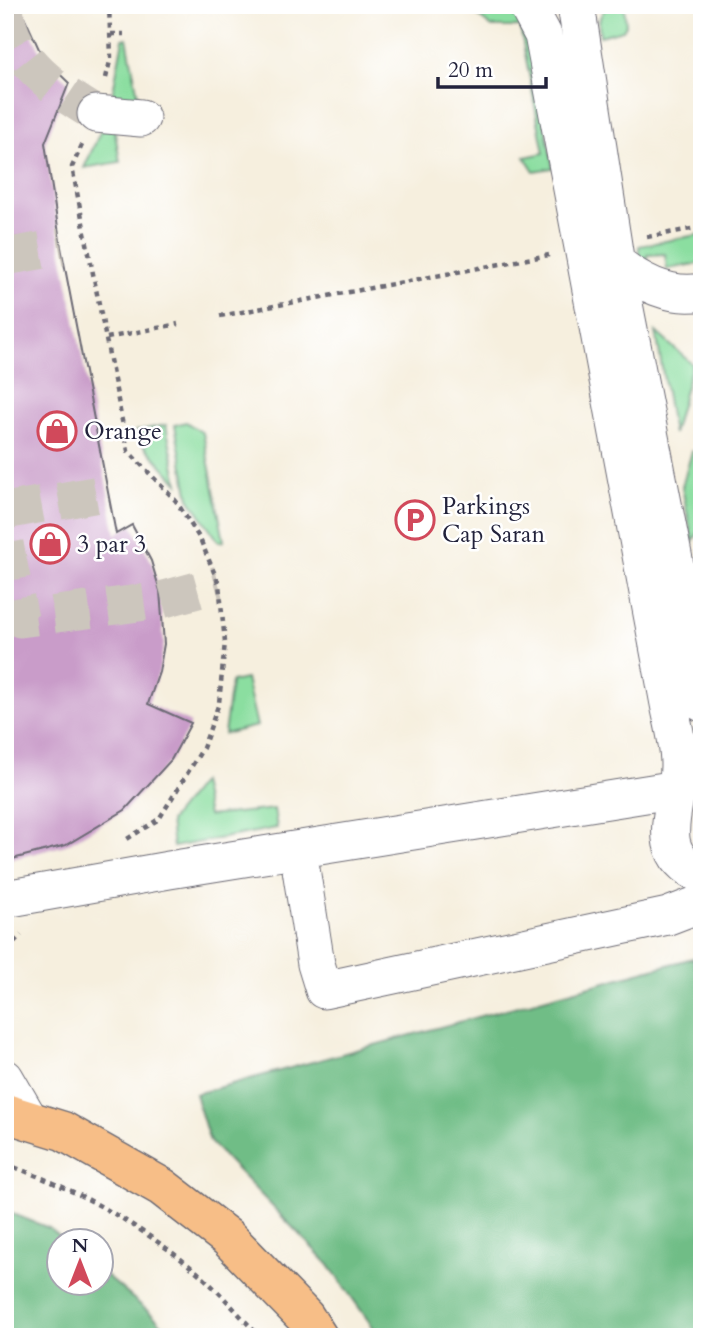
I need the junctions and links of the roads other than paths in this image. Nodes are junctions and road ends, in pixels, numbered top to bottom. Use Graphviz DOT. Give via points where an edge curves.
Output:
graph roads {
  1 [pos="527,5"];
  2 [pos="576,5"];
  3 [pos="96,114"];
  4 [pos="141,118"];
  5 [pos="605,252"];
  6 [pos="700,295"];
  7 [pos="690,579"];
  8 [pos="702,703"];
  9 [pos="677,789"];
  10 [pos="298,850"];
  11 [pos="702,875"];
  12 [pos="5,899"];
  13 [pos="702,903"];
  14 [pos="5,1078"];
  15 [pos="18,1117"];
  16 [pos="318,1337"];
  1 -- 5 [label="street" via="543,35"];
  2 -- 5 [label="street"];
  3 -- 4 [label="street"];
  5 -- 6 [label="street" via="636,279 657,288"];
  5 -- 7 [label="street"];
  5 -- 9 [label="street" via="679,763"];
  7 -- 8 [label="street"];
  9 -- 10 [label="street"];
  9 -- 11 [label="street" via="669,836 674,853"];
  10 -- 12 [label="street"];
  10 -- 13 [label="street" via="324,990 668,916"];
  14 -- 15 [label="street"];
  15 -- 16 [label="main road" via="63,1131 162,1188 228,1238 305,1317"];
}
